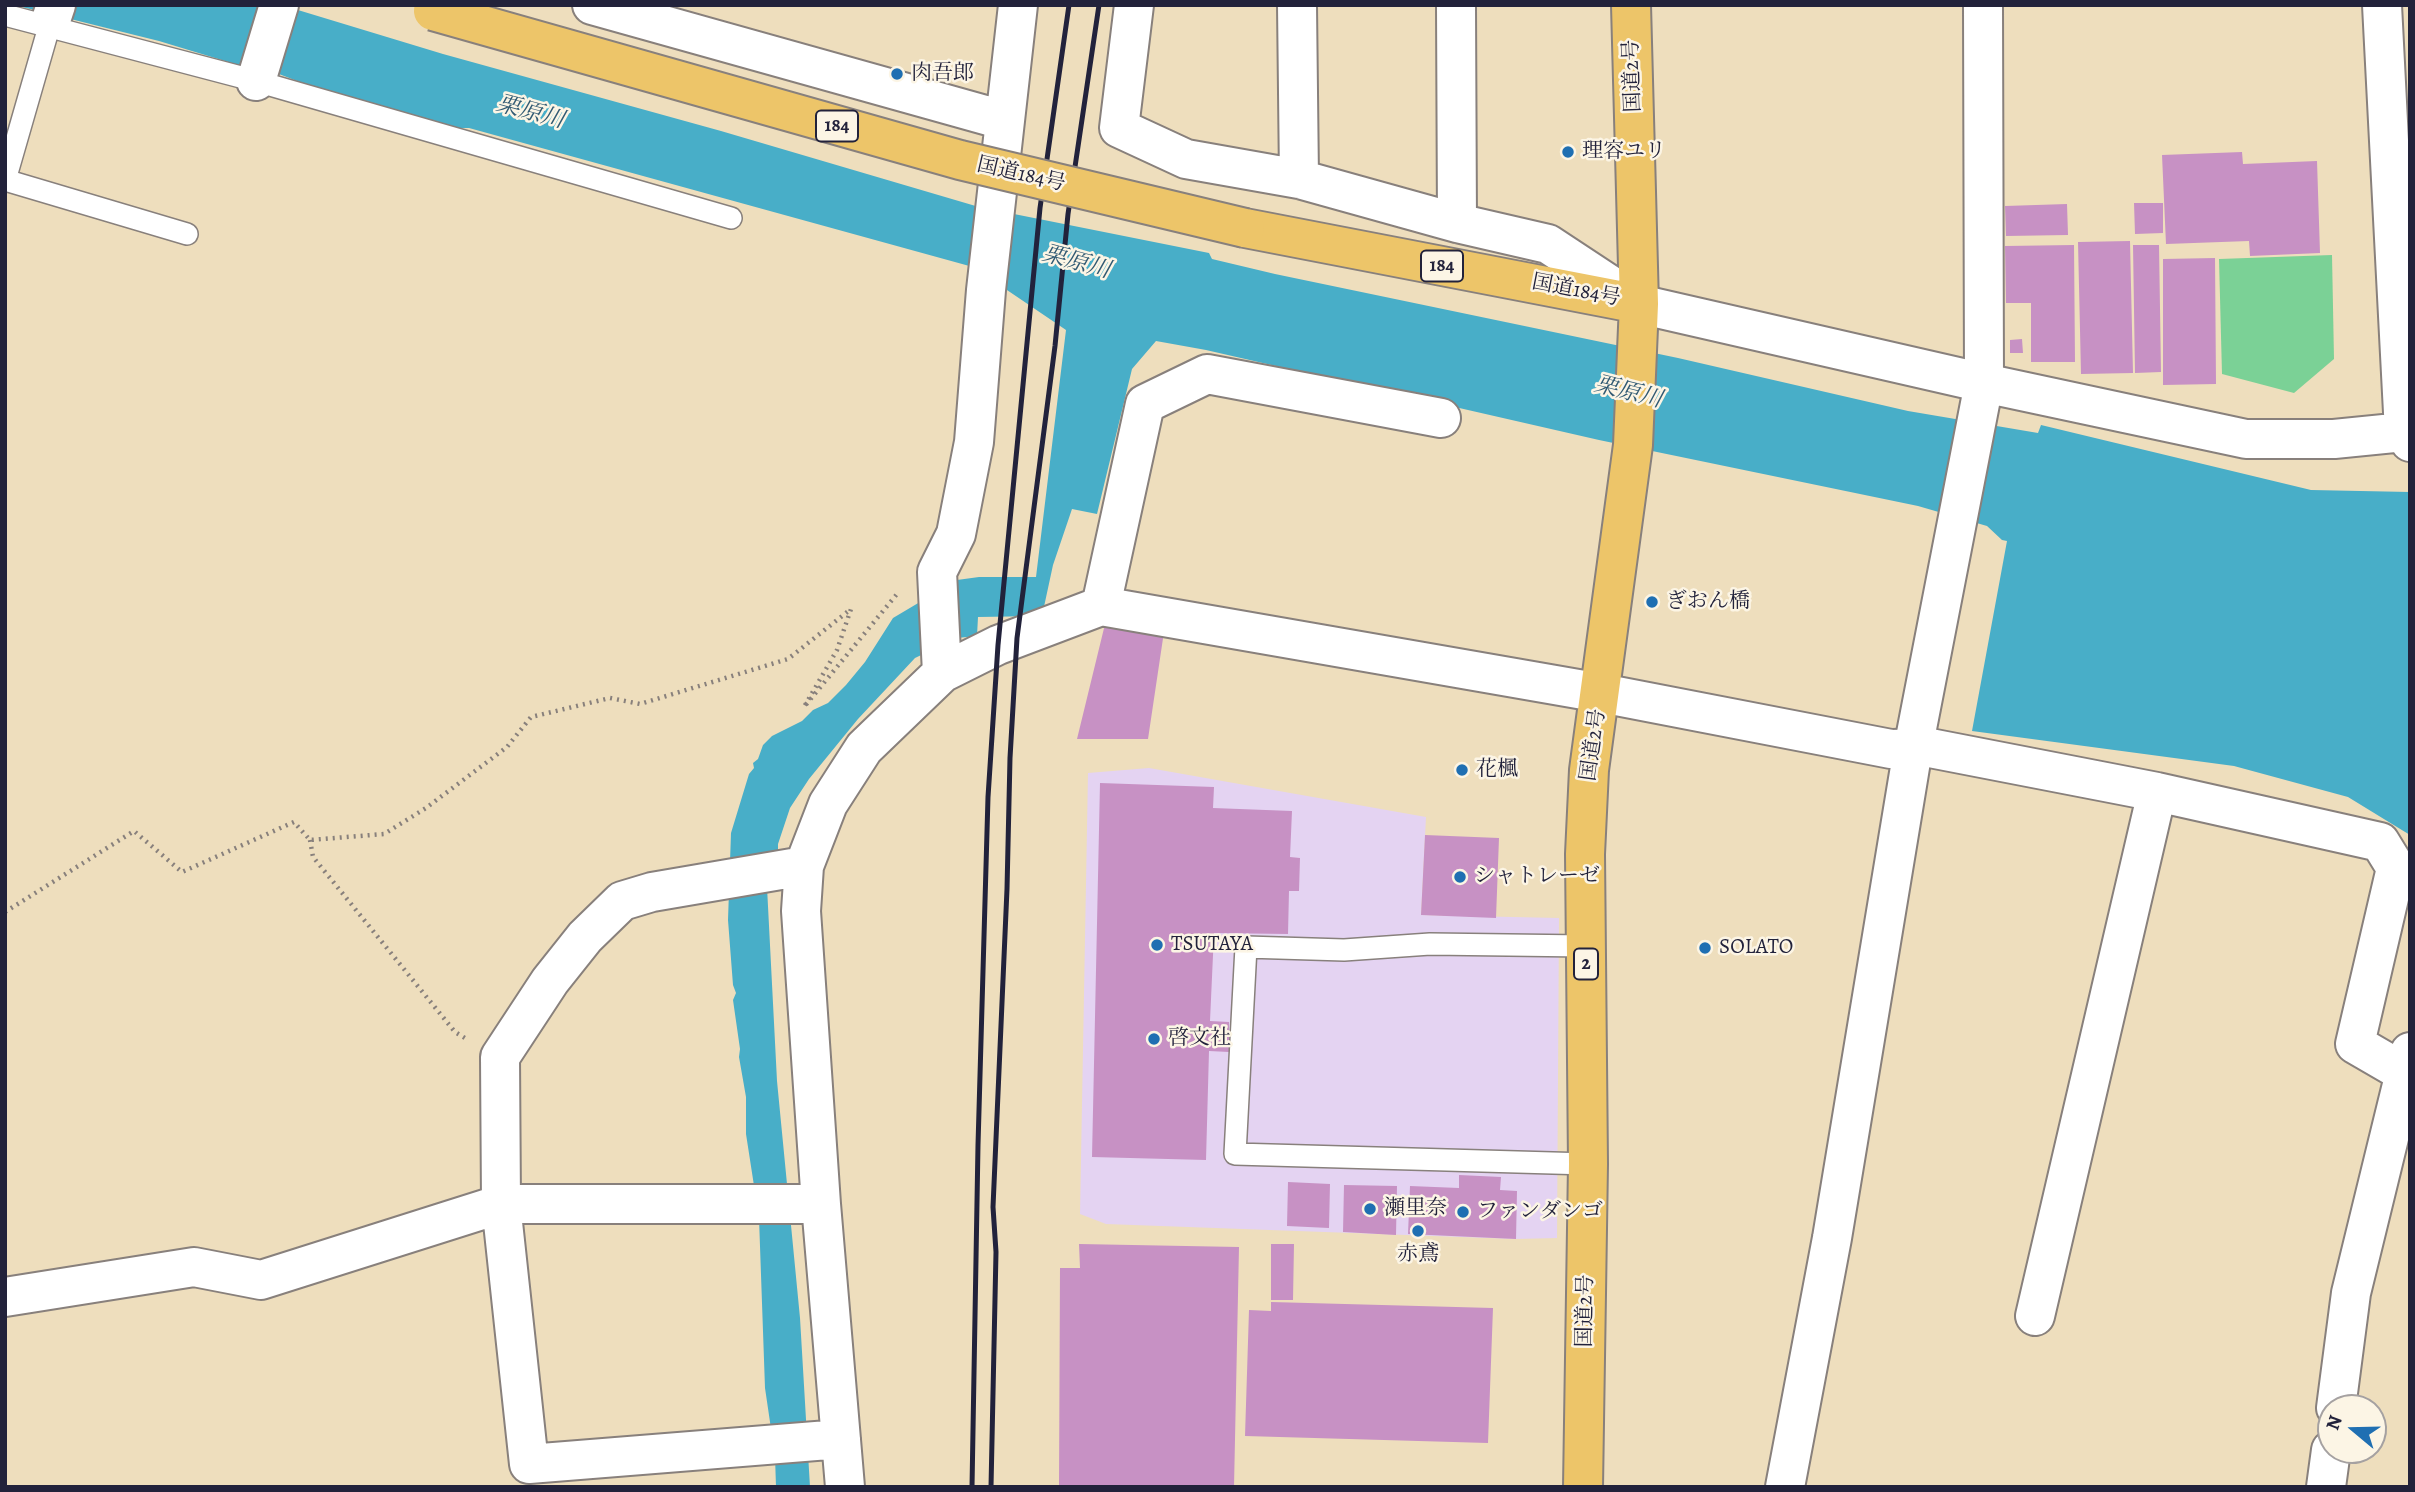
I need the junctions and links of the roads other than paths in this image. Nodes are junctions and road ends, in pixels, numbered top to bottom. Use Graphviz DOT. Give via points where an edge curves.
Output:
graph roads {
  1 [pos="279,5"];
  2 [pos="592,5"];
  3 [pos="1018,5"];
  4 [pos="1134,5"];
  5 [pos="1297,5"];
  6 [pos="1456,5"];
  7 [pos="1631,5"];
  8 [pos="1983,5"];
  9 [pos="2382,5"];
  10 [pos="423,8"];
  11 [pos="5,15"];
  12 [pos="52,18"];
  13 [pos="257,77"];
  14 [pos="1003,129"];
  15 [pos="1299,179"];
  16 [pos="5,180"];
  17 [pos="731,218"];
  18 [pos="1457,223"];
  19 [pos="187,234"];
  20 [pos="1639,304"];
  21 [pos="1981,402"];
  22 [pos="1441,418"];
  23 [pos="2407,437"];
  24 [pos="1101,606"];
  25 [pos="942,661"];
  26 [pos="1601,693"];
  27 [pos="1913,749"];
  28 [pos="2157,792"];
  29 [pos="792,868"];
  30 [pos="1586,946"];
  31 [pos="2407,1063"];
  32 [pos="1588,1164"];
  33 [pos="501,1204"];
  34 [pos="808,1204"];
  35 [pos="5,1297"];
  36 [pos="2035,1316"];
  37 [pos="2338,1394"];
  38 [pos="827,1441"];
  39 [pos="2329,1464"];
  40 [pos="845,1487"];
  41 [pos="1583,1487"];
  42 [pos="1785,1487"];
  43 [pos="2326,1487"];
  1 -- 13 [label="street"];
  2 -- 14 [label="street"];
  3 -- 14 [label="street"];
  4 -- 15 [label="street" via="1119,128 1186,159"];
  5 -- 15 [label="street"];
  6 -- 18 [label="street"];
  7 -- 20 [label="highway, 国道2号 / 2"];
  8 -- 21 [label="street"];
  9 -- 23 [label="street"];
  10 -- 20 [label="highway, 国道184号 / 184, bridge" via="960,160 1245,228"];
  11 -- 12 [label="lane"];
  12 -- 13 [label="lane"];
  12 -- 16 [label="lane"];
  13 -- 17 [label="lane"];
  14 -- 25 [label="street" via="974,442 956,534 938,577"];
  15 -- 18 [label="street"];
  16 -- 19 [label="lane"];
  18 -- 20 [label="street" via="1548,244"];
  20 -- 21 [label="street"];
  20 -- 26 [label="highway, 国道2号 / 2" via="1633,445"];
  21 -- 23 [label="street" via="2246,439"];
  21 -- 27 [label="street"];
  22 -- 24 [label="street" via="1208,374 1145,404"];
  24 -- 25 [label="street"];
  24 -- 26 [label="street"];
  25 -- 29 [label="street" via="864,748"];
  26 -- 27 [label="street" via="1891,749"];
  26 -- 30 [label="highway, 国道2号 / 2" via="1585,854"];
  27 -- 28 [label="street" via="1930,748"];
  27 -- 42 [label="street" via="1832,1238"];
  28 -- 31 [label="street" via="2380,842 2396,868 2355,1044"];
  28 -- 36 [label="street"];
  29 -- 33 [label="street" via="622,901 585,937 500,1057"];
  29 -- 34 [label="street" via="801,911"];
  30 -- 32 [label="highway, 国道2号 / 2"];
  30 -- 32 [label="lane" via="1246,947 1235,1154"];
  31 -- 37 [label="street" via="2351,1293"];
  32 -- 41 [label="highway, 国道2号 / 2"];
  33 -- 34 [label="street"];
  33 -- 35 [label="street" via="261,1280 194,1267"];
  33 -- 38 [label="street" via="529,1464"];
  34 -- 38 [label="street"];
  38 -- 40 [label="street"];
  39 -- 43 [label="street"];
}
